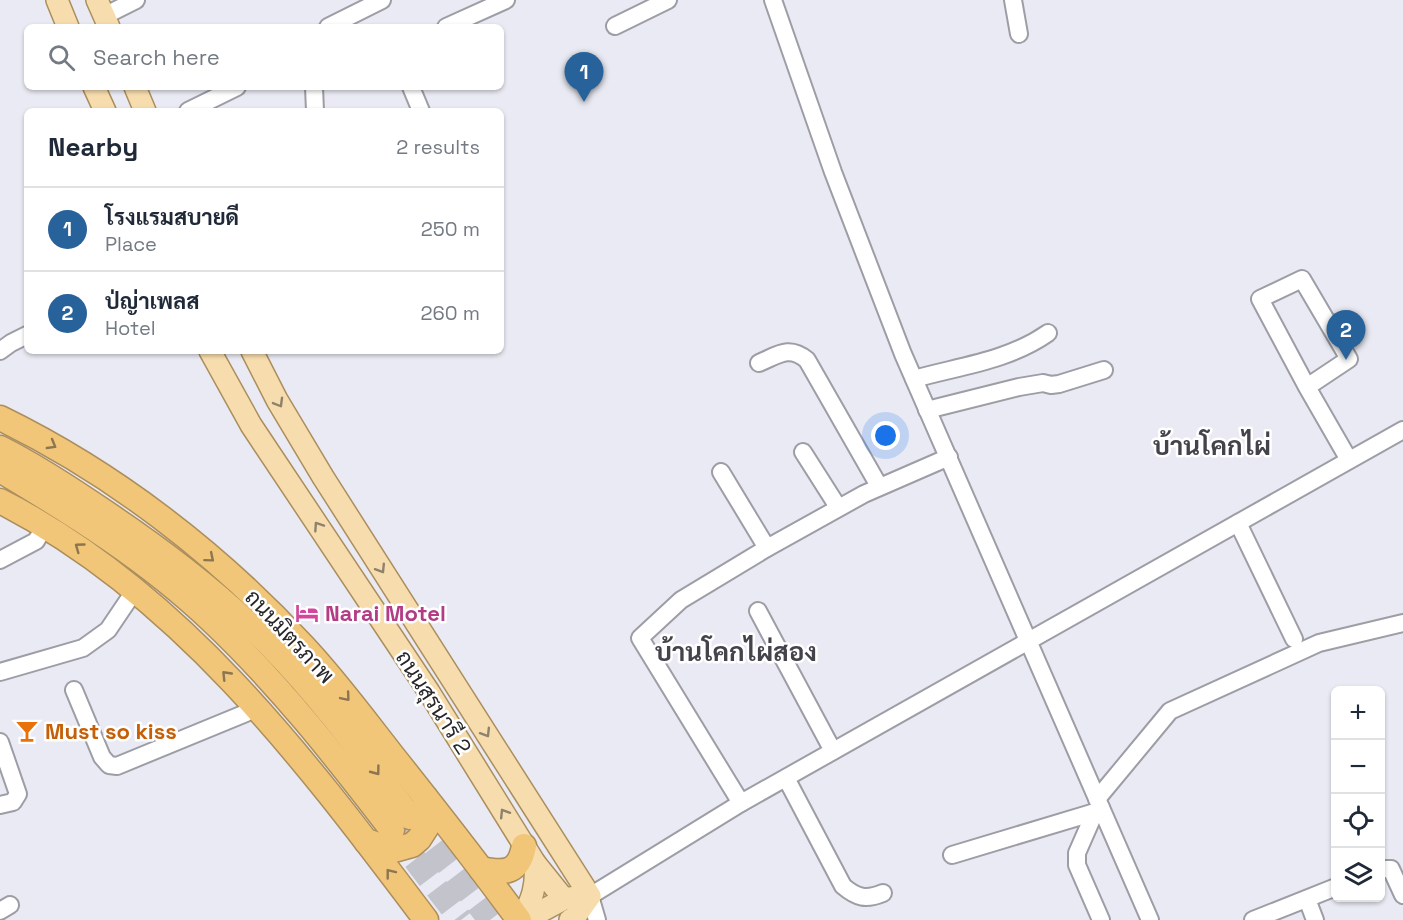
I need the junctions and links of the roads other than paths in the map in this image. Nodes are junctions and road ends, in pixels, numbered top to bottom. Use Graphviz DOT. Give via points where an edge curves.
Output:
graph roads {
  1 [pos="57,0"];
  2 [pos="136,0"];
  3 [pos="382,0"];
  4 [pos="506,0"];
  5 [pos="668,0"];
  6 [pos="773,0"];
  7 [pos="1013,0"];
  8 [pos="103,14"];
  9 [pos="68,24"];
  10 [pos="334,24"];
  11 [pos="459,24"];
  12 [pos="615,26"];
  13 [pos="1019,34"];
  14 [pos="95,90"];
  15 [pos="136,90"];
  16 [pos="231,90"];
  17 [pos="314,90"];
  18 [pos="412,90"];
  19 [pos="104,108"];
  20 [pos="144,108"];
  21 [pos="194,108"];
  22 [pos="314,108"];
  23 [pos="420,108"];
  24 [pos="1048,333"];
  25 [pos="24,336"];
  26 [pos="0,351"];
  27 [pos="212,354"];
  28 [pos="254,354"];
  29 [pos="759,363"];
  30 [pos="1104,370"];
  31 [pos="914,379"];
  32 [pos="1307,387"];
  33 [pos="927,410"];
  34 [pos="0,418"];
  35 [pos="1403,430"];
  36 [pos="0,448"];
  37 [pos="803,452"];
  38 [pos="949,457"];
  39 [pos="1349,460"];
  40 [pos="0,470"];
  41 [pos="721,472"];
  42 [pos="879,486"];
  43 [pos="0,501"];
  44 [pos="838,507"];
  45 [pos="1238,523"];
  46 [pos="45,526"];
  47 [pos="767,548"];
  48 [pos="0,560"];
  49 [pos="135,590"];
  50 [pos="758,610"];
  51 [pos="1401,629"];
  52 [pos="1294,639"];
  53 [pos="1028,641"];
  54 [pos="0,672"];
  55 [pos="74,690"];
  56 [pos="255,705"];
  57 [pos="0,742"];
  58 [pos="832,751"];
  59 [pos="786,777"];
  60 [pos="425,797"];
  61 [pos="741,802"];
  62 [pos="0,805"];
  63 [pos="1098,806"];
  64 [pos="366,841"];
  65 [pos="530,854"];
  66 [pos="952,855"];
  67 [pos="482,869"];
  68 [pos="1385,869"];
  69 [pos="1331,889"];
  70 [pos="883,892"];
  71 [pos="1403,895"];
  72 [pos="590,896"];
  73 [pos="564,899"];
  74 [pos="1307,899"];
  75 [pos="426,920"];
  76 [pos="522,920"];
  77 [pos="570,920"];
  78 [pos="597,920"];
  79 [pos="1101,920"];
  80 [pos="1150,920"];
  81 [pos="1253,920"];
  82 [pos="1315,920"];
  1 -- 9 [label="main road"];
  2 -- 8 [label="street"];
  3 -- 10 [label="street"];
  4 -- 11 [label="street"];
  5 -- 12 [label="street"];
  6 -- 31 [label="street" via="833,172"];
  7 -- 13 [label="street"];
  14 -- 19 [label="main road"];
  15 -- 20 [label="main road"];
  16 -- 21 [label="street"];
  17 -- 22 [label="street"];
  18 -- 23 [label="street"];
  24 -- 31 [label="street" via="1006,356"];
  25 -- 26 [label="street"];
  65 -- 27 [label="main road, ถนนสุรนารี 2, one-way" via="429,692 251,425"];
  28 -- 72 [label="main road, ถนนสุรนารี 2, one-way" via="323,477"];
  29 -- 42 [label="street" via="791,351 807,360"];
  30 -- 33 [label="street" via="1051,386 1043,383 1018,387"];
  31 -- 33 [label="street"];
  32 -- 32 [label="street" via="1260,299 1302,279 1349,359"];
  32 -- 39 [label="street"];
  33 -- 38 [label="street"];
  34 -- 60 [label="highway, ถนนมิตรภาพ, one-way" via="100,473 240,583 303,646"];
  35 -- 39 [label="street"];
  36 -- 40 [label="highway, ถนนมิตรภาพ, one-way" via="158,548 225,602 314,693 401,823 211,619 145,564"];
  37 -- 44 [label="street"];
  38 -- 42 [label="street"];
  38 -- 53 [label="street"];
  39 -- 45 [label="street"];
  41 -- 47 [label="street"];
  42 -- 44 [label="street"];
  43 -- 46 [label="highway"];
  44 -- 47 [label="street"];
  45 -- 52 [label="street"];
  45 -- 53 [label="street"];
  46 -- 48 [label="street" via="36,541"];
  49 -- 46 [label="highway, one-way"];
  47 -- 61 [label="street" via="681,600 640,638"];
  49 -- 54 [label="street" via="108,630 83,648"];
  56 -- 49 [label="highway, one-way"];
  50 -- 58 [label="street"];
  51 -- 63 [label="street" via="1319,643 1170,711"];
  53 -- 58 [label="street"];
  53 -- 63 [label="street"];
  55 -- 56 [label="street" via="102,757 109,765 117,766 246,713"];
  56 -- 64 [label="highway"];
  57 -- 62 [label="street" via="18,794 13,802"];
  58 -- 59 [label="street"];
  59 -- 61 [label="street"];
  59 -- 70 [label="street" via="843,886 863,898"];
  60 -- 64 [label="highway" via="428,825 412,845 394,850"];
  60 -- 67 [label="highway, ถนนมิตรภาพ"];
  61 -- 72 [label="street"];
  63 -- 66 [label="street"];
  63 -- 79 [label="street" via="1076,859"];
  63 -- 80 [label="street"];
  75 -- 64 [label="highway, one-way"];
  65 -- 67 [label="highway" via="513,868 498,873"];
  65 -- 73 [label="main road, ถนนสุรนารี 2"];
  65 -- 76 [label="main road" via="536,878 534,894"];
  67 -- 76 [label="highway, ถนนมิตรภาพ"];
  68 -- 71 [label="street" via="1391,869"];
  69 -- 74 [label="street"];
  72 -- 73 [label="main road"];
  72 -- 77 [label="main road"];
  72 -- 78 [label="street"];
  73 -- 76 [label="main road"];
  74 -- 81 [label="street"];
  74 -- 82 [label="street"];
}
